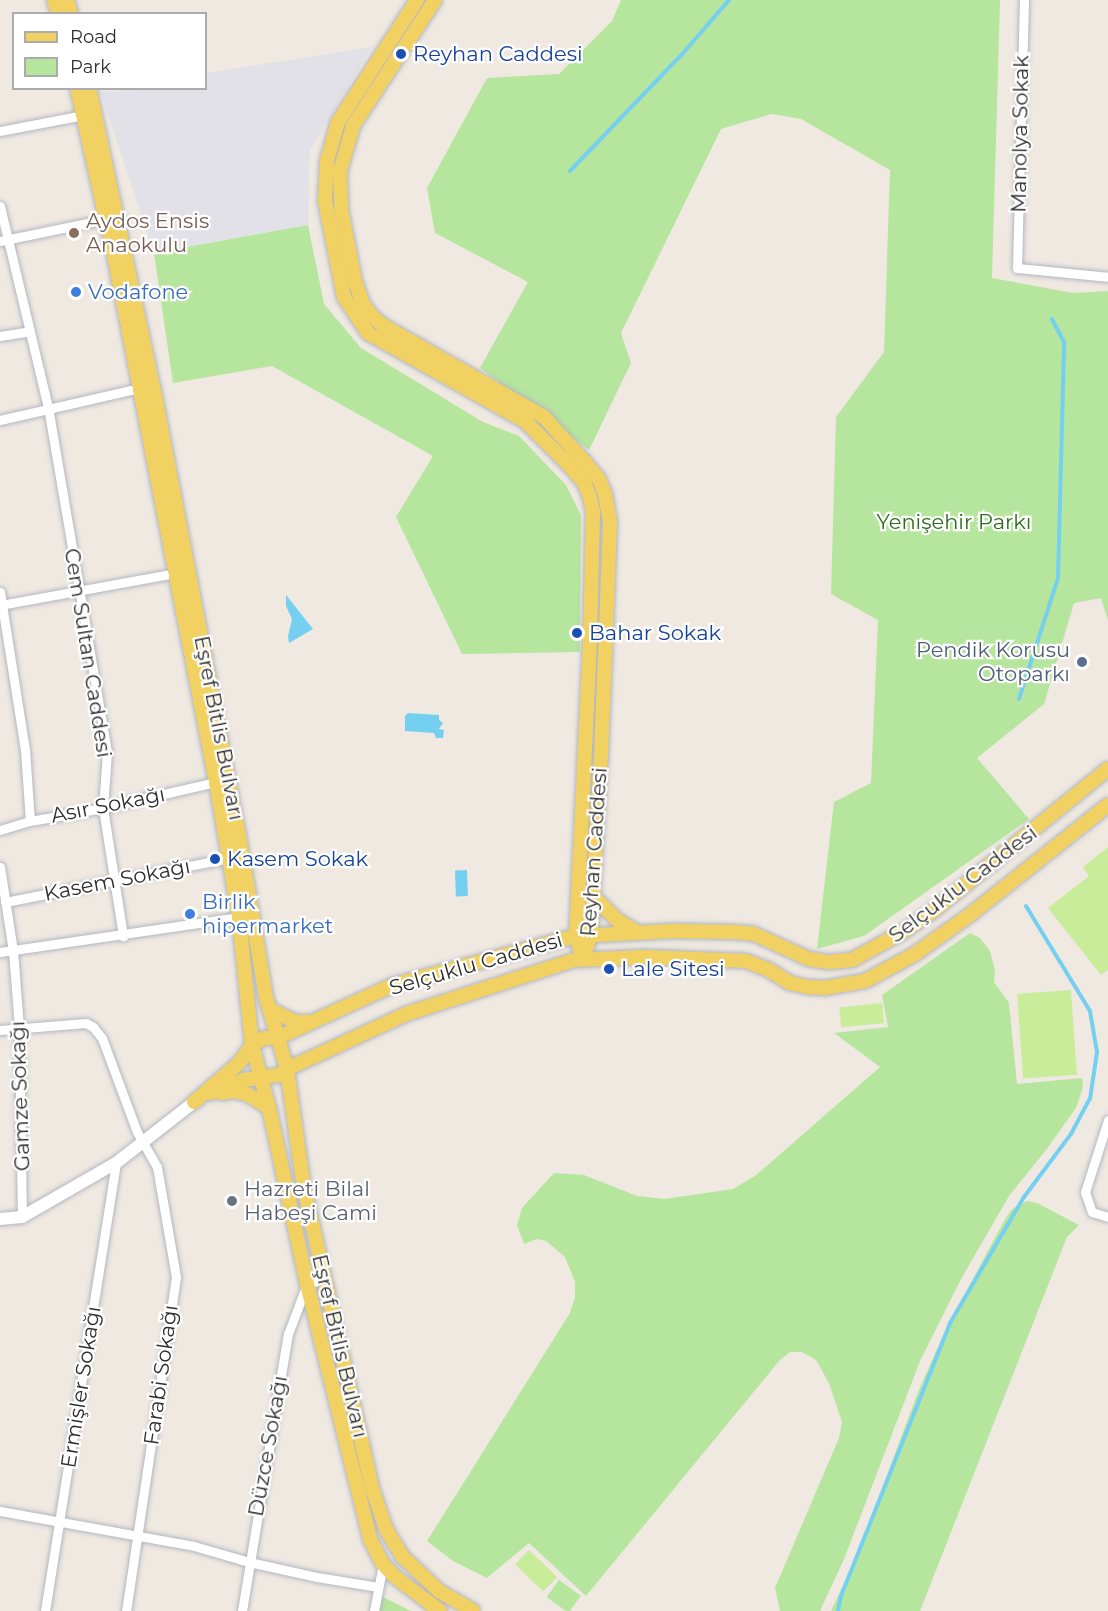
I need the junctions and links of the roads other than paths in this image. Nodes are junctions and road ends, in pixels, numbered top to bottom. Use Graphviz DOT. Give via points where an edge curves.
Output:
graph roads {
  1 [pos="417,0"];
  2 [pos="435,0"];
  3 [pos="1024,0"];
  4 [pos="78,90"];
  5 [pos="89,90"];
  6 [pos="84,115"];
  7 [pos="0,131"];
  8 [pos="0,206"];
  9 [pos="106,219"];
  10 [pos="4,240"];
  11 [pos="1108,277"];
  12 [pos="30,331"];
  13 [pos="0,336"];
  14 [pos="146,386"];
  15 [pos="48,406"];
  16 [pos="0,420"];
  17 [pos="176,573"];
  18 [pos="79,591"];
  19 [pos="0,592"];
  20 [pos="1,605"];
  21 [pos="1108,768"];
  22 [pos="216,782"];
  23 [pos="1108,805"];
  24 [pos="103,808"];
  25 [pos="30,820"];
  26 [pos="0,830"];
  27 [pos="229,858"];
  28 [pos="0,867"];
  29 [pos="115,882"];
  30 [pos="593,896"];
  31 [pos="5,902"];
  32 [pos="239,917"];
  33 [pos="637,932"];
  34 [pos="591,934"];
  35 [pos="123,936"];
  36 [pos="576,936"];
  37 [pos="14,951"];
  38 [pos="0,952"];
  39 [pos="583,959"];
  40 [pos="269,1009"];
  41 [pos="312,1022"];
  42 [pos="19,1028"];
  43 [pos="0,1030"];
  44 [pos="278,1038"];
  45 [pos="252,1045"];
  46 [pos="287,1069"];
  47 [pos="259,1077"];
  48 [pos="194,1102"];
  49 [pos="269,1108"];
  50 [pos="1108,1120"];
  51 [pos="143,1143"];
  52 [pos="116,1163"];
  53 [pos="22,1217"];
  54 [pos="1108,1217"];
  55 [pos="0,1219"];
  56 [pos="325,1279"];
  57 [pos="308,1284"];
  58 [pos="0,1511"];
  59 [pos="60,1521"];
  60 [pos="137,1535"];
  61 [pos="249,1562"];
  62 [pos="383,1564"];
  63 [pos="378,1587"];
  64 [pos="45,1611"];
  65 [pos="126,1611"];
  66 [pos="242,1611"];
  67 [pos="374,1611"];
  68 [pos="440,1611"];
  69 [pos="473,1611"];
  1 -- 36 [label="main road, Reyhan Caddesi" via="338,122 327,161 325,201 344,297 368,333 525,421 571,467 585,484 590,498 590,642"];
  2 -- 30 [label="main road, Reyhan Caddesi" via="353,126 340,171 341,209 355,280 363,304 372,316 544,417 592,470 605,494 610,523"];
  3 -- 11 [label="street, Manolya Sokak" via="1017,268"];
  4 -- 6 [label="main road, Eşref Bitlis Bulvarı"];
  5 -- 14 [label="main road, Eşref Bitlis Bulvarı"];
  6 -- 7 [label="street"];
  6 -- 9 [label="main road, Eşref Bitlis Bulvarı"];
  8 -- 10 [label="street, Cem Sultan Caddesi"];
  9 -- 10 [label="street"];
  9 -- 14 [label="main road, Eşref Bitlis Bulvarı"];
  10 -- 12 [label="street, Cem Sultan Caddesi"];
  12 -- 13 [label="street"];
  12 -- 15 [label="street, Cem Sultan Caddesi"];
  14 -- 15 [label="street"];
  14 -- 17 [label="main road, Eşref Bitlis Bulvarı"];
  14 -- 40 [label="main road, Eşref Bitlis Bulvarı" via="238,830"];
  15 -- 16 [label="street"];
  15 -- 18 [label="street, Cem Sultan Caddesi"];
  17 -- 18 [label="street"];
  17 -- 22 [label="main road, Eşref Bitlis Bulvarı"];
  18 -- 20 [label="street"];
  18 -- 24 [label="street, Cem Sultan Caddesi" via="107,752"];
  19 -- 20 [label="street"];
  20 -- 25 [label="street" via="25,750"];
  21 -- 33 [label="main road, Selçuklu Caddesi" via="933,911 852,960 808,959 754,934"];
  22 -- 24 [label="street, Asır Sokağı"];
  22 -- 27 [label="main road, Eşref Bitlis Bulvarı"];
  23 -- 39 [label="main road, Selçuklu Caddesi" via="915,954 865,981 807,987 746,961"];
  24 -- 25 [label="street, Asır Sokağı"];
  24 -- 29 [label="street, Cem Sultan Caddesi"];
  25 -- 26 [label="street, Asır Sokağı"];
  27 -- 29 [label="street, Kasem Sokağı"];
  27 -- 32 [label="main road, Eşref Bitlis Bulvarı"];
  28 -- 31 [label="street, Gamze Sokağı"];
  29 -- 31 [label="street, Kasem Sokağı"];
  29 -- 35 [label="street, Cem Sultan Caddesi"];
  30 -- 33 [label="main road" via="617,920"];
  30 -- 34 [label="main road, Reyhan Caddesi"];
  31 -- 37 [label="street, Gamze Sokağı"];
  32 -- 35 [label="street"];
  32 -- 45 [label="main road, Eşref Bitlis Bulvarı"];
  33 -- 34 [label="main road, Selçuklu Caddesi"];
  34 -- 36 [label="main road, Selçuklu Caddesi"];
  34 -- 39 [label="main road, Reyhan Caddesi"];
  35 -- 37 [label="street"];
  36 -- 39 [label="main road, Reyhan Caddesi"];
  36 -- 41 [label="main road, Selçuklu Caddesi" via="393,985"];
  37 -- 38 [label="street"];
  37 -- 42 [label="street, Gamze Sokağı"];
  39 -- 46 [label="main road, Selçuklu Caddesi" via="406,1014"];
  40 -- 41 [label="main road" via="296,1022"];
  40 -- 44 [label="main road, Eşref Bitlis Bulvarı"];
  41 -- 44 [label="main road, Selçuklu Caddesi"];
  42 -- 43 [label="street"];
  42 -- 51 [label="street, Farabi Sokağı" via="86,1023 93,1027 102,1038"];
  42 -- 53 [label="street, Gamze Sokağı"];
  44 -- 45 [label="main road, Selçuklu Caddesi" via="264,1038"];
  44 -- 46 [label="main road, Eşref Bitlis Bulvarı"];
  45 -- 47 [label="main road, Eşref Bitlis Bulvarı"];
  45 -- 48 [label="main road" via="239,1063"];
  46 -- 47 [label="main road, Selçuklu Caddesi" via="271,1078"];
  46 -- 56 [label="main road, Eşref Bitlis Bulvarı" via="304,1188"];
  47 -- 48 [label="main road, Selçuklu Caddesi" via="219,1089"];
  47 -- 49 [label="main road, Eşref Bitlis Bulvarı"];
  48 -- 49 [label="main road" via="233,1091 247,1094"];
  48 -- 51 [label="main road"];
  49 -- 57 [label="main road, Eşref Bitlis Bulvarı"];
  50 -- 54 [label="street" via="1085,1192 1092,1212"];
  51 -- 52 [label="main road"];
  51 -- 60 [label="street, Farabi Sokağı" via="157,1167 176,1277"];
  52 -- 53 [label="main road"];
  52 -- 59 [label="street, Ermişler Sokağı"];
  53 -- 55 [label="main road"];
  56 -- 57 [label="street"];
  56 -- 69 [label="main road, Eşref Bitlis Bulvarı" via="372,1488 386,1529 393,1544 423,1578"];
  57 -- 61 [label="street, Düzce Sokağı" via="288,1334"];
  57 -- 62 [label="main road, Eşref Bitlis Bulvarı" via="370,1539"];
  58 -- 59 [label="street"];
  59 -- 60 [label="street"];
  59 -- 64 [label="street, Ermişler Sokağı"];
  60 -- 61 [label="street" via="194,1545"];
  60 -- 65 [label="street, Farabi Sokağı"];
  61 -- 63 [label="street"];
  61 -- 66 [label="street, Düzce Sokağı"];
  62 -- 63 [label="street"];
  62 -- 68 [label="main road, Eşref Bitlis Bulvarı"];
  63 -- 67 [label="street"];
}
